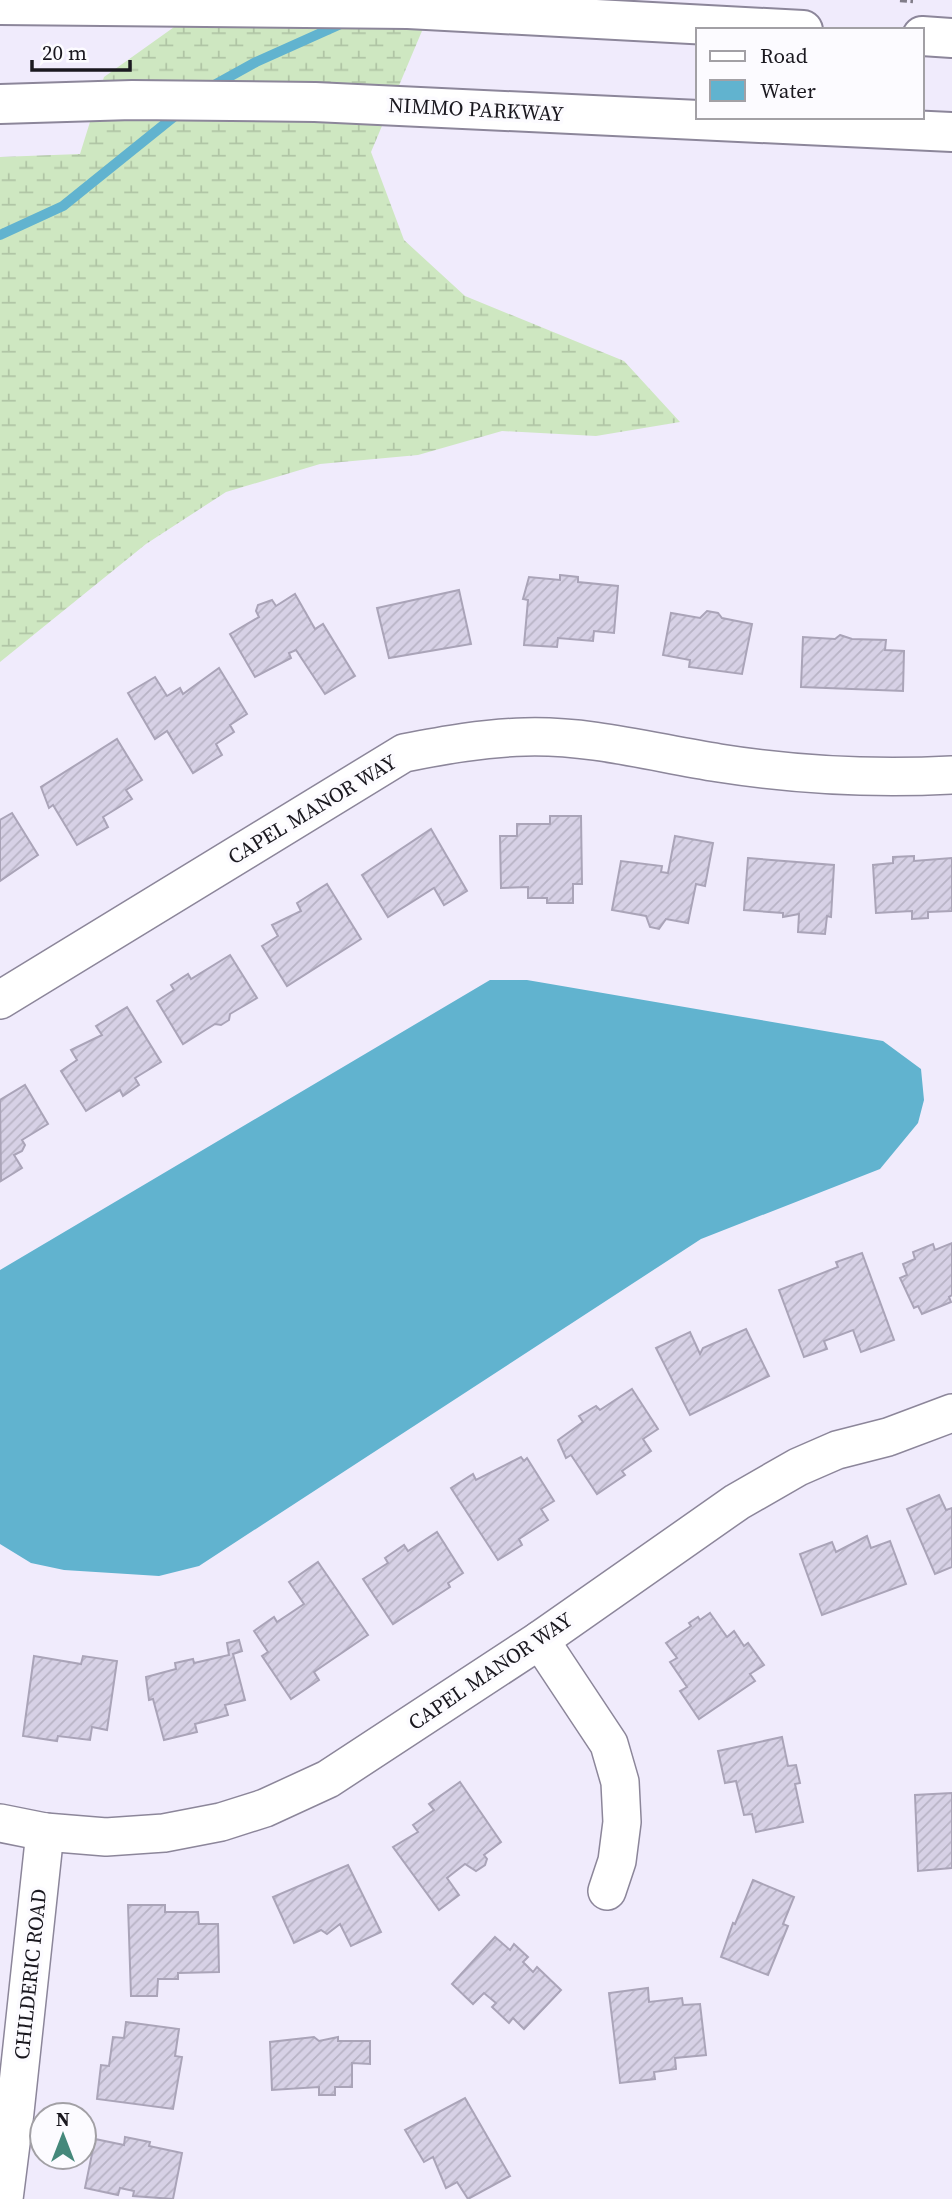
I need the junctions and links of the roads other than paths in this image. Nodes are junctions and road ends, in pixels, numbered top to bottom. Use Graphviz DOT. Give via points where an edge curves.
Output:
graph roads {
  1 [pos="0,5"];
  2 [pos="765,28"];
  3 [pos="924,36"];
  4 [pos="952,38"];
  5 [pos="0,104"];
  6 [pos="952,132"];
  7 [pos="952,775"];
  8 [pos="0,1000"];
  9 [pos="952,1413"];
  10 [pos="540,1640"];
  11 [pos="0,1823"];
  12 [pos="45,1832"];
  13 [pos="607,1891"];
  14 [pos="4,2199"];
  1 -- 2 [label="highway" via="408,9"];
  3 -- 4 [label="highway"];
  5 -- 6 [label="highway, NIMMO PARKWAY" via="315,102"];
  7 -- 8 [label="street, CAPEL MANOR WAY" via="825,774 722,764 588,740 526,737 465,741 404,753"];
  9 -- 10 [label="street, CAPEL MANOR WAY" via="837,1450 767,1485"];
  10 -- 12 [label="street, CAPEL MANOR WAY" via="328,1779 265,1808 164,1833"];
  10 -- 13 [label="street" via="609,1744 620,1782 622,1822"];
  11 -- 12 [label="street, CAPEL MANOR WAY"];
  12 -- 14 [label="street, CHILDERIC ROAD"];
}
